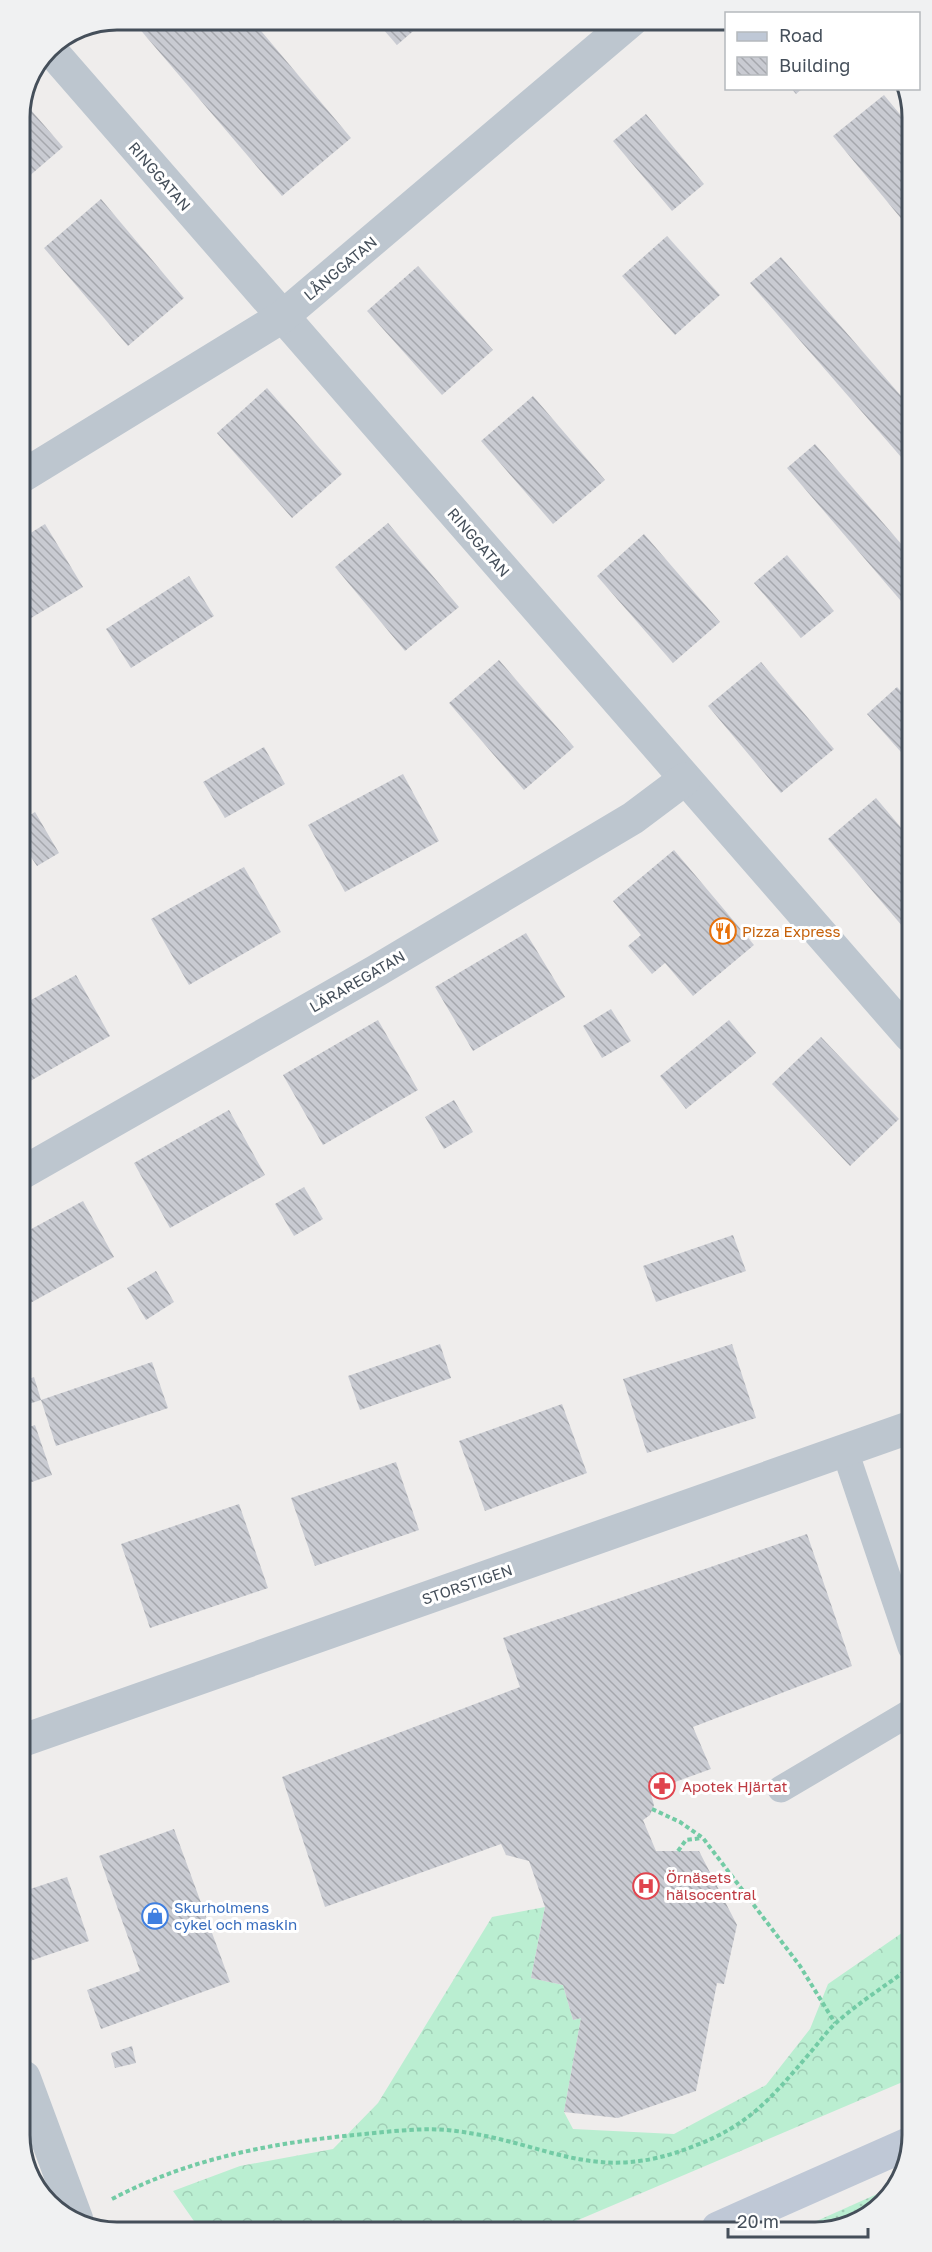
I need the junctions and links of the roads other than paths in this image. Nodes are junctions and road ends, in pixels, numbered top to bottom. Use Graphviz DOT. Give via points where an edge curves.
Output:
graph roads {
  1 [pos="620,30"];
  2 [pos="56,56"];
  3 [pos="282,317"];
  4 [pos="30,471"];
  5 [pos="685,779"];
  6 [pos="902,1027"];
  7 [pos="30,1168"];
  8 [pos="902,1431"];
  9 [pos="845,1451"];
  10 [pos="902,1620"];
  11 [pos="902,1717"];
  12 [pos="30,1738"];
  13 [pos="781,1789"];
  14 [pos="30,2093"];
  15 [pos="901,2147"];
  16 [pos="73,2209"];
  17 [pos="732,2222"];
  1 -- 3 [label="street, LÅNGGATAN"];
  2 -- 3 [label="street, RINGGATAN"];
  3 -- 4 [label="street, LÅNGGATAN"];
  3 -- 5 [label="street, RINGGATAN"];
  5 -- 6 [label="street, RINGGATAN"];
  5 -- 7 [label="street, LÄRAREGATAN" via="613,830"];
  8 -- 9 [label="street, STORSTIGEN"];
  9 -- 10 [label="lane"];
  9 -- 12 [label="street, STORSTIGEN"];
  11 -- 13 [label="lane"];
  14 -- 16 [label="street"];
  15 -- 17 [label="main road"];
}
